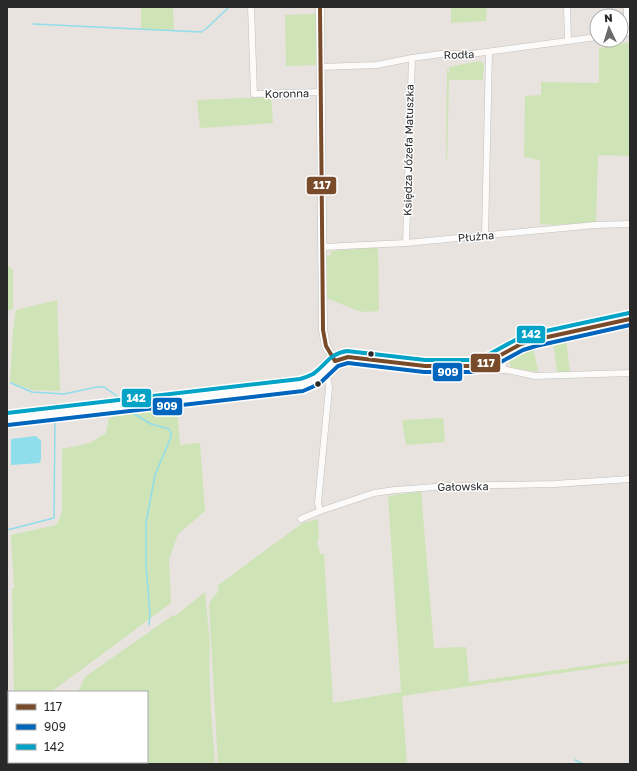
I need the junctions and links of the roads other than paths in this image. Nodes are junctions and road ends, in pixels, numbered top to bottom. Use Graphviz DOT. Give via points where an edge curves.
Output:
graph roads {
  1 [pos="251,7"];
  2 [pos="320,7"];
  3 [pos="567,7"];
  4 [pos="589,38"];
  5 [pos="568,41"];
  6 [pos="489,52"];
  7 [pos="412,58"];
  8 [pos="321,67"];
  9 [pos="321,92"];
  10 [pos="630,224"];
  11 [pos="485,236"];
  12 [pos="406,243"];
  13 [pos="323,247"];
  14 [pos="630,320"];
  15 [pos="499,356"];
  16 [pos="335,361"];
  17 [pos="471,366"];
  18 [pos="505,370"];
  19 [pos="630,373"];
  20 [pos="322,374"];
  21 [pos="7,419"];
  22 [pos="630,479"];
  23 [pos="320,511"];
  24 [pos="301,519"];
  1 -- 9 [label="street, Koronna" via="254,94"];
  2 -- 8 [label="street"];
  3 -- 5 [label="street"];
  4 -- 5 [label="street, Rodła"];
  5 -- 6 [label="street, Rodła"];
  6 -- 7 [label="street, Rodła"];
  6 -- 11 [label="street"];
  7 -- 8 [label="street, Rodła" via="377,65"];
  7 -- 12 [label="street, Księdza Józefa Matuszka"];
  8 -- 9 [label="street"];
  9 -- 13 [label="street"];
  10 -- 11 [label="street, Płużna"];
  11 -- 12 [label="street, Płużna"];
  12 -- 13 [label="street, Płużna"];
  13 -- 16 [label="street" via="323,337"];
  14 -- 15 [label="street" via="534,340"];
  15 -- 17 [label="street"];
  15 -- 18 [label="street"];
  16 -- 17 [label="street" via="348,357 425,366"];
  16 -- 20 [label="street"];
  17 -- 18 [label="street"];
  18 -- 19 [label="street" via="535,376"];
  20 -- 21 [label="street" via="307,383 292,386"];
  20 -- 23 [label="street" via="328,380 329,388 318,503"];
  22 -- 23 [label="street, Gałowska" via="395,490"];
  23 -- 24 [label="street, Gałowska"];
}
